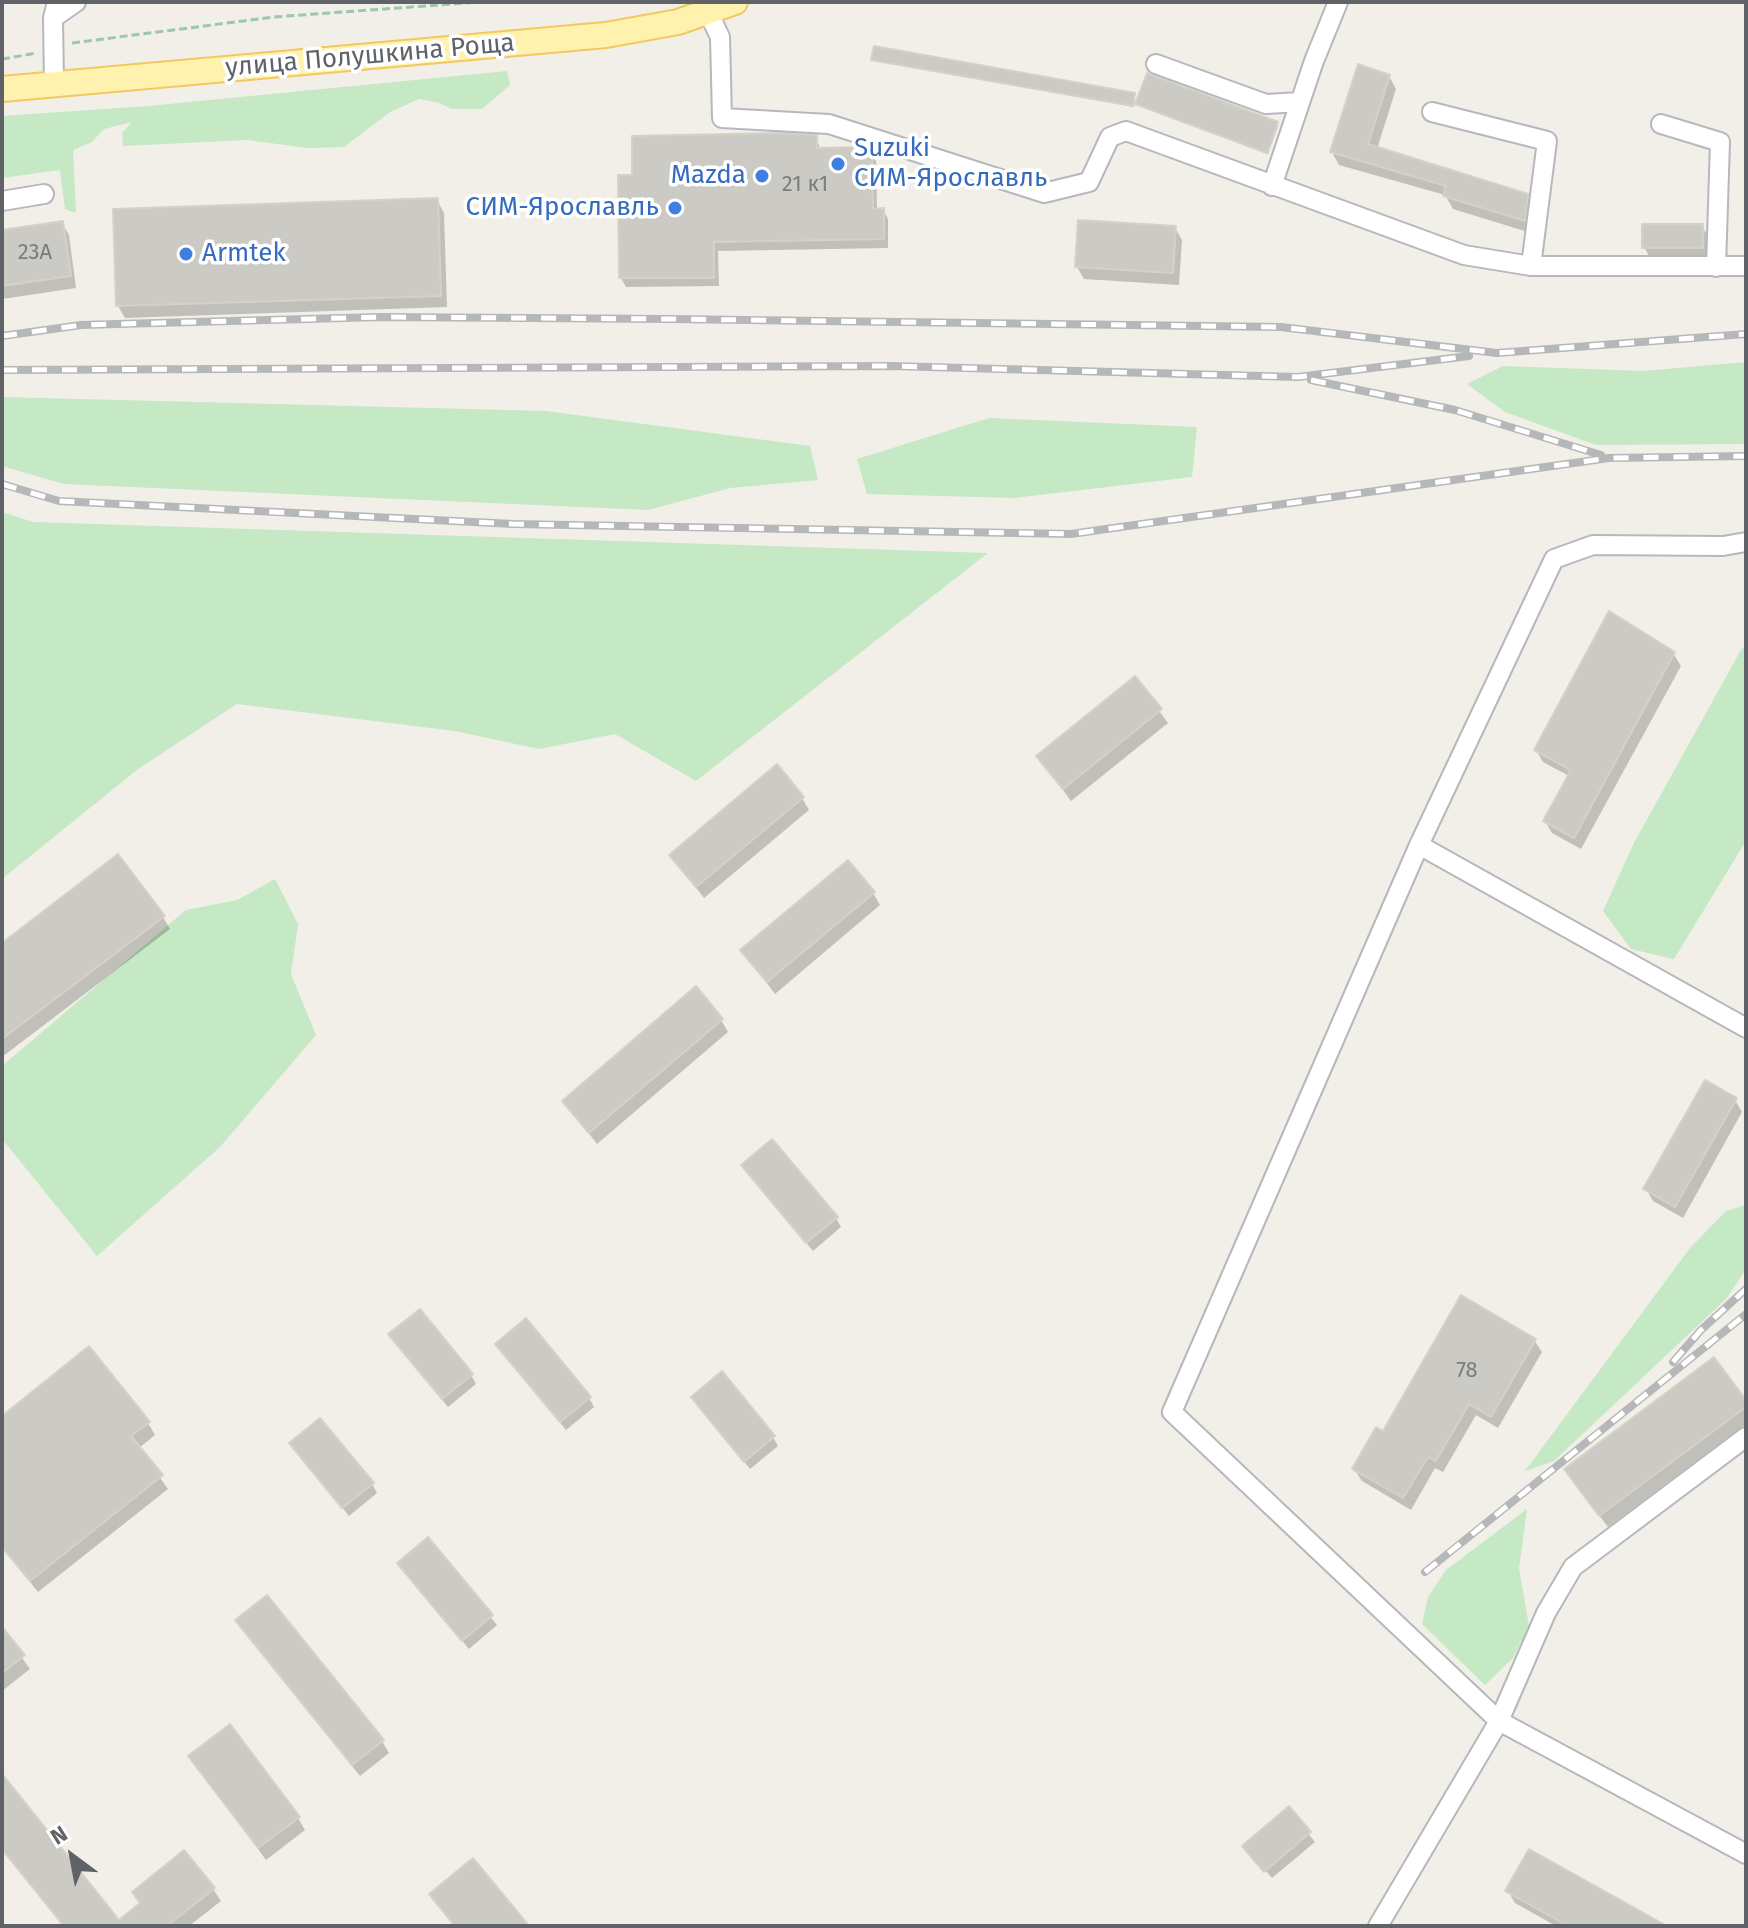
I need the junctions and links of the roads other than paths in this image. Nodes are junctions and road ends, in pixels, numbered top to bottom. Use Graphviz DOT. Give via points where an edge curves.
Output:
graph roads {
  1 [pos="76,2"];
  2 [pos="735,2"];
  3 [pos="1338,2"];
  4 [pos="55,10"];
  5 [pos="709,14"];
  6 [pos="1156,64"];
  7 [pos="54,85"];
  8 [pos="2,89"];
  9 [pos="1300,102"];
  10 [pos="1432,112"];
  11 [pos="1661,124"];
  12 [pos="1272,186"];
  13 [pos="44,194"];
  14 [pos="2,201"];
  15 [pos="1531,266"];
  16 [pos="1746,266"];
  17 [pos="1716,267"];
  18 [pos="1746,542"];
  19 [pos="1419,845"];
  20 [pos="1746,1028"];
  21 [pos="1746,1437"];
  22 [pos="1499,1721"];
  23 [pos="1746,1854"];
  24 [pos="1378,1926"];
  1 -- 4 [label="street"];
  2 -- 5 [label="main road, улица Полушкина Роща"];
  3 -- 9 [label="street"];
  4 -- 7 [label="street"];
  5 -- 7 [label="main road, улица Полушкина Роща" via="606,35"];
  5 -- 12 [label="street" via="720,37 722,118 829,124 1044,193 1089,182 1110,137 1126,131"];
  6 -- 9 [label="street" via="1266,104"];
  7 -- 8 [label="main road, улица Полушкина Роща"];
  9 -- 12 [label="street"];
  10 -- 15 [label="street" via="1547,141"];
  11 -- 17 [label="street" via="1720,142"];
  12 -- 15 [label="street" via="1464,255"];
  13 -- 14 [label="street"];
  15 -- 17 [label="street"];
  16 -- 17 [label="street"];
  18 -- 19 [label="street" via="1593,545 1554,559"];
  19 -- 20 [label="street"];
  19 -- 22 [label="street" via="1172,1412"];
  21 -- 22 [label="street" via="1573,1567 1546,1613"];
  22 -- 23 [label="street"];
  22 -- 24 [label="street"];
}
